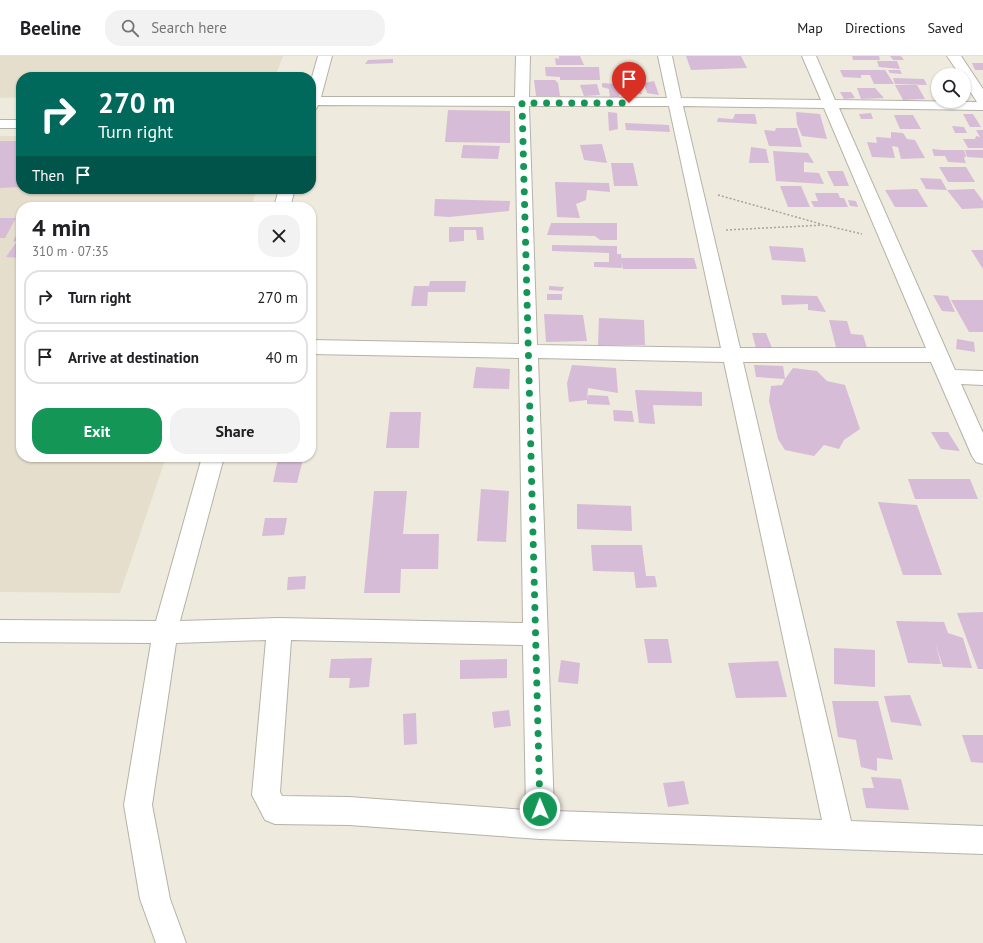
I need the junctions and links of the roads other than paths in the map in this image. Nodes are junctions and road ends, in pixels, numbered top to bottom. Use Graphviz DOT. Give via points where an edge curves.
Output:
graph roads {
  1 [pos="325,56"];
  2 [pos="523,56"];
  3 [pos="665,56"];
  4 [pos="809,56"];
  5 [pos="954,56"];
  6 [pos="316,89"];
  7 [pos="983,100"];
  8 [pos="675,102"];
  9 [pos="522,103"];
  10 [pos="316,104"];
  11 [pos="829,104"];
  12 [pos="983,106"];
  13 [pos="0,124"];
  14 [pos="16,124"];
  15 [pos="316,347"];
  16 [pos="528,350"];
  17 [pos="731,355"];
  18 [pos="938,355"];
  19 [pos="948,378"];
  20 [pos="983,378"];
  21 [pos="983,456"];
  22 [pos="212,462"];
  23 [pos="279,629"];
  24 [pos="0,631"];
  25 [pos="165,632"];
  26 [pos="535,634"];
  27 [pos="540,825"];
  28 [pos="840,836"];
  29 [pos="983,840"];
  30 [pos="171,943"];
  1 -- 6 [label="street"];
  2 -- 9 [label="street"];
  3 -- 8 [label="street"];
  4 -- 11 [label="street"];
  5 -- 7 [label="street"];
  8 -- 9 [label="street"];
  8 -- 11 [label="street"];
  8 -- 17 [label="street"];
  9 -- 10 [label="street"];
  9 -- 16 [label="street"];
  11 -- 12 [label="street"];
  11 -- 18 [label="street"];
  13 -- 14 [label="street"];
  15 -- 16 [label="street"];
  16 -- 17 [label="street"];
  16 -- 26 [label="street"];
  17 -- 18 [label="street"];
  17 -- 28 [label="street"];
  18 -- 19 [label="street"];
  19 -- 20 [label="street"];
  19 -- 21 [label="street"];
  22 -- 25 [label="street"];
  23 -- 25 [label="street"];
  23 -- 26 [label="street"];
  23 -- 27 [label="street" via="266,795 275,810 348,811"];
  24 -- 25 [label="street"];
  25 -- 30 [label="street" via="138,805 154,899"];
  26 -- 27 [label="street"];
  27 -- 28 [label="street"];
  28 -- 29 [label="street"];
}
